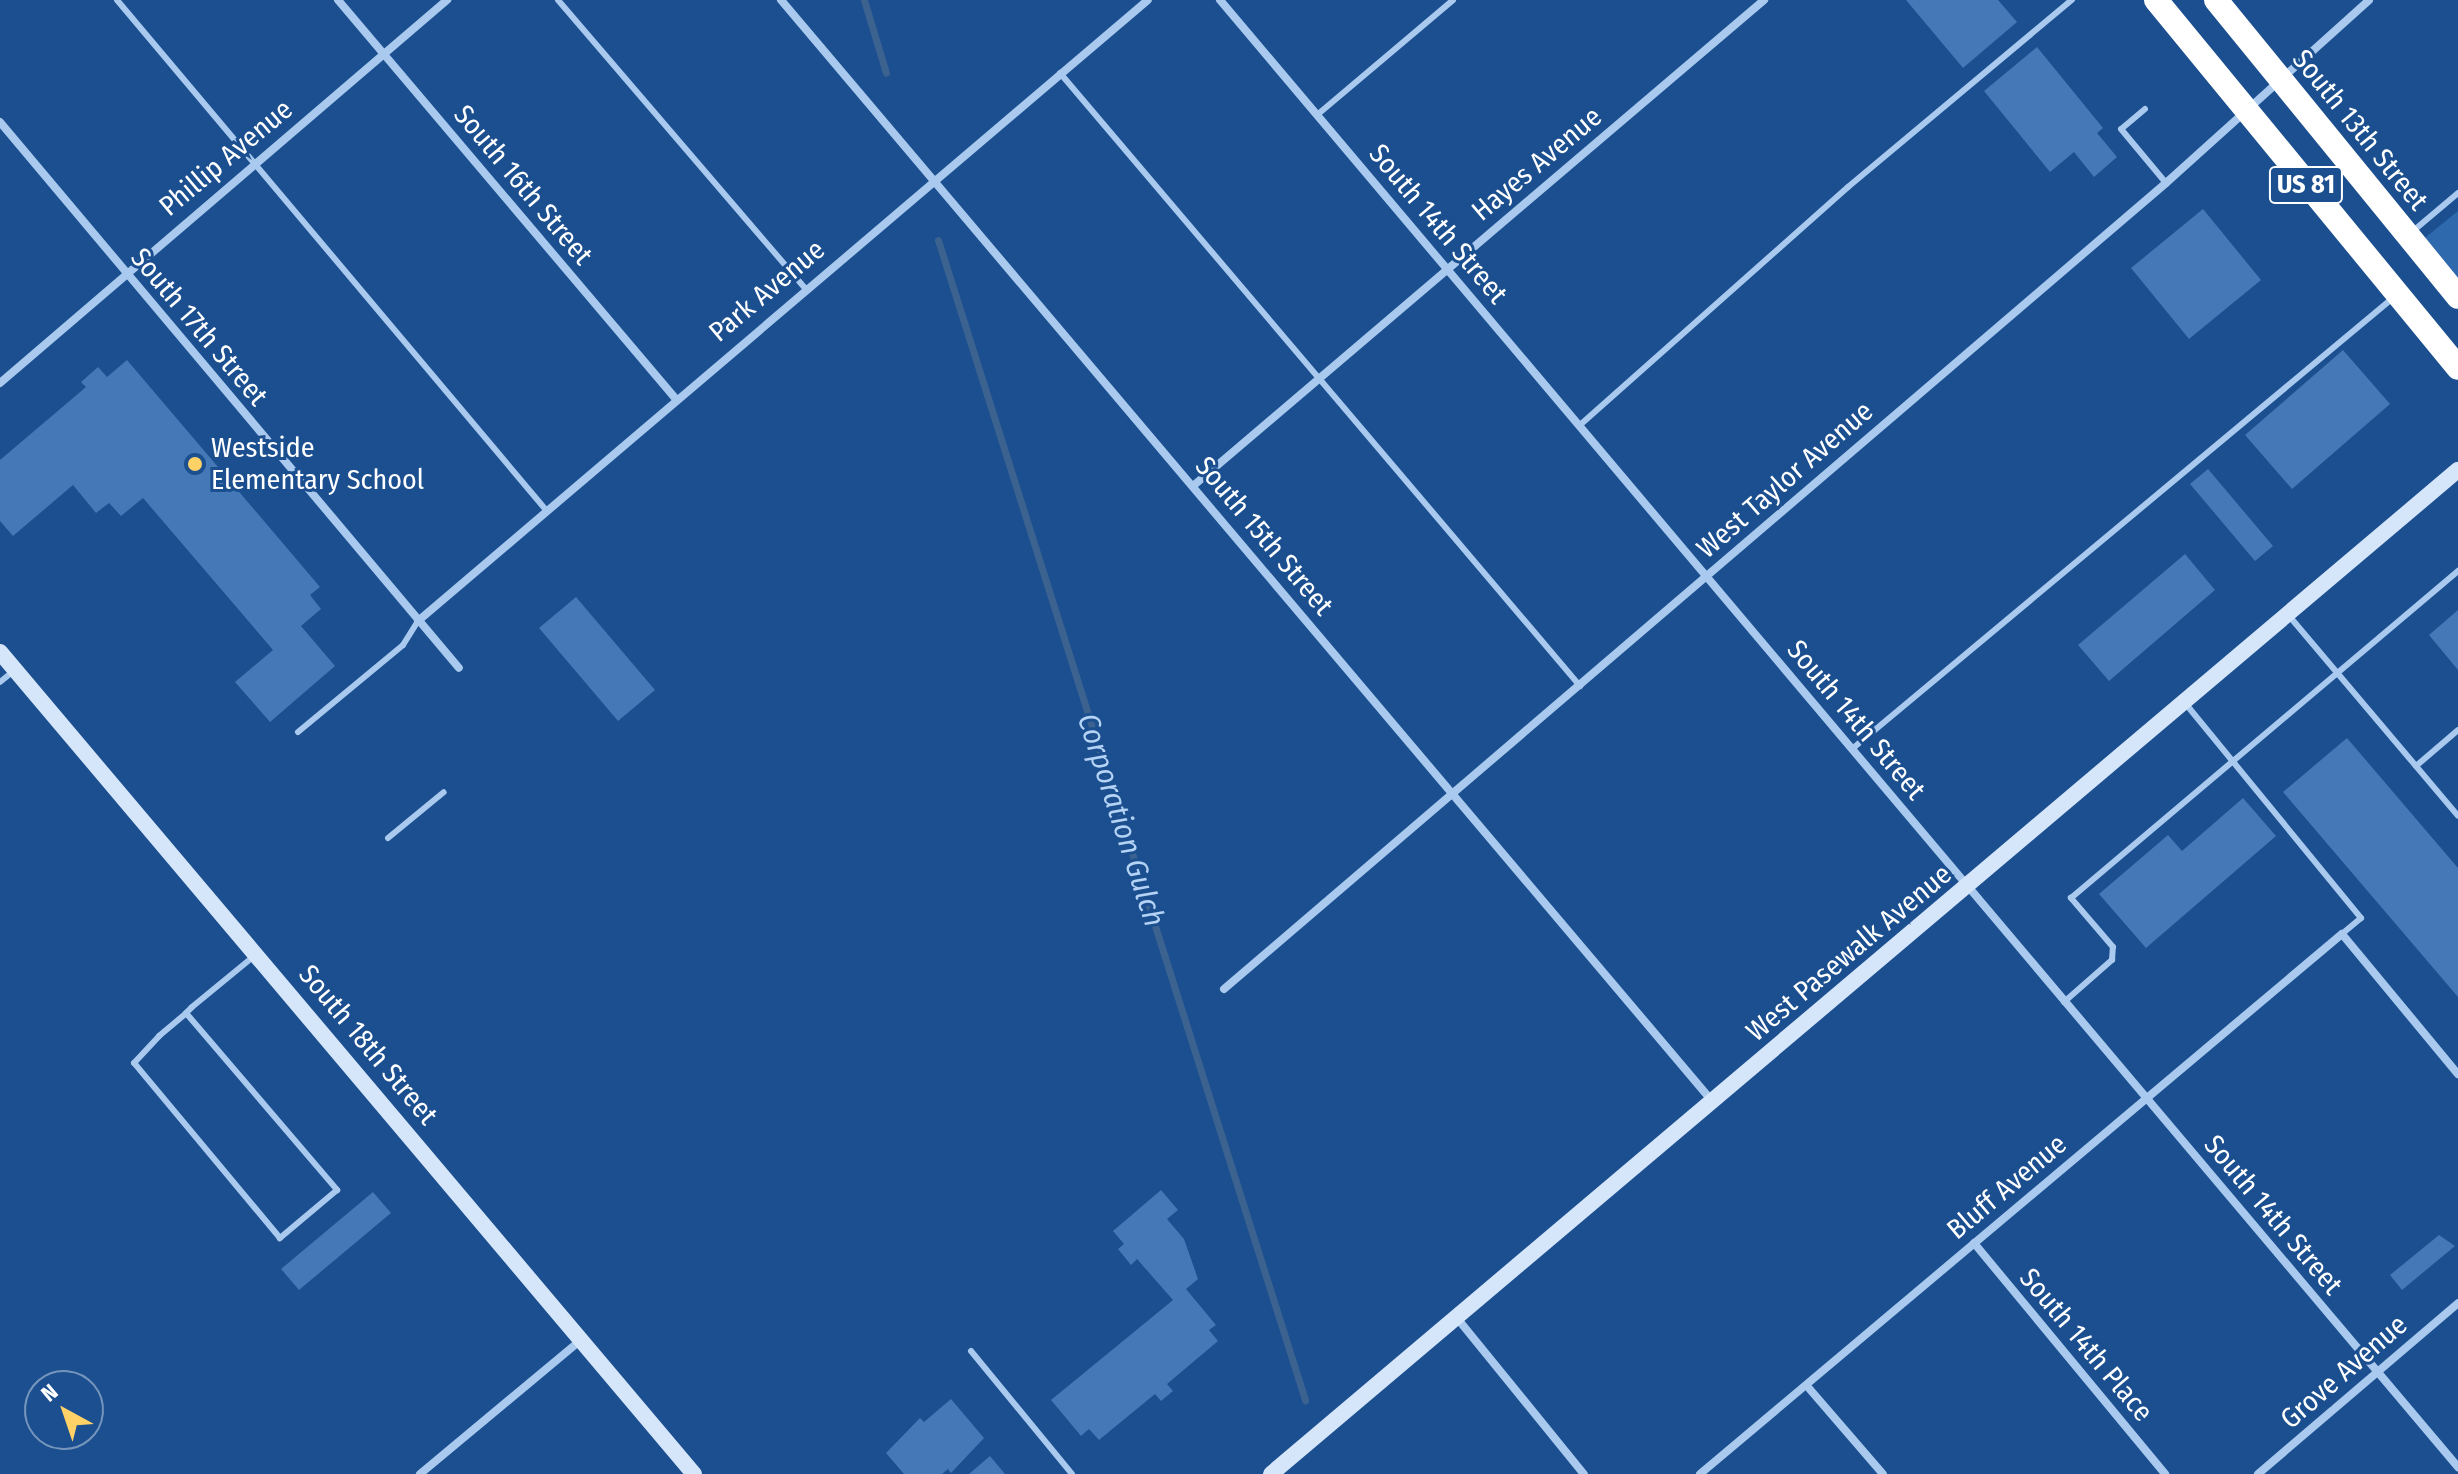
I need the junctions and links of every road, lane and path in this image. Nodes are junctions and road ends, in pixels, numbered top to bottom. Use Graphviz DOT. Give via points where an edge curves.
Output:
graph roads {
  1 [pos="117,0"];
  2 [pos="338,0"];
  3 [pos="447,0"];
  4 [pos="558,0"];
  5 [pos="781,0"];
  6 [pos="1148,0"];
  7 [pos="1220,0"];
  8 [pos="1453,0"];
  9 [pos="1764,0"];
  10 [pos="2072,0"];
  11 [pos="2156,0"];
  12 [pos="2216,0"];
  13 [pos="2369,0"];
  14 [pos="384,54"];
  15 [pos="1060,73"];
  16 [pos="2282,81"];
  17 [pos="2145,109"];
  18 [pos="2246,114"];
  19 [pos="1317,115"];
  20 [pos="0,122"];
  21 [pos="254,163"];
  22 [pos="931,180"];
  23 [pos="2166,183"];
  24 [pos="2458,193"];
  25 [pos="2407,236"];
  26 [pos="1448,269"];
  27 [pos="128,275"];
  28 [pos="805,288"];
  29 [pos="2396,295"];
  30 [pos="2458,297"];
  31 [pos="2458,368"];
  32 [pos="1321,378"];
  33 [pos="1,381"];
  34 [pos="675,398"];
  35 [pos="1580,425"];
  36 [pos="2458,470"];
  37 [pos="1193,486"];
  38 [pos="546,510"];
  39 [pos="2458,571"];
  40 [pos="1707,577"];
  41 [pos="2289,615"];
  42 [pos="418,621"];
  43 [pos="0,652"];
  44 [pos="459,668"];
  45 [pos="15,670"];
  46 [pos="2338,673"];
  47 [pos="0,682"];
  48 [pos="1580,686"];
  49 [pos="2185,703"];
  50 [pos="2458,730"];
  51 [pos="298,732"];
  52 [pos="1852,749"];
  53 [pos="2233,762"];
  54 [pos="2416,766"];
  55 [pos="444,792"];
  56 [pos="1452,794"];
  57 [pos="2458,816"];
  58 [pos="388,838"];
  59 [pos="1968,888"];
  60 [pos="2342,934"];
  61 [pos="257,954"];
  62 [pos="1224,989"];
  63 [pos="2064,1002"];
  64 [pos="186,1013"];
  65 [pos="2458,1074"];
  66 [pos="2146,1099"];
  67 [pos="1713,1102"];
  68 [pos="1974,1243"];
  69 [pos="2458,1303"];
  70 [pos="1457,1318"];
  71 [pos="581,1339"];
  72 [pos="971,1351"];
  73 [pos="2378,1371"];
  74 [pos="1807,1386"];
  75 [pos="2458,1467"];
  76 [pos="420,1474"];
  77 [pos="694,1474"];
  78 [pos="1072,1474"];
  79 [pos="1271,1474"];
  80 [pos="1584,1474"];
  81 [pos="1700,1474"];
  82 [pos="1883,1474"];
  83 [pos="2165,1474"];
  84 [pos="2258,1474"];
  1 -- 21 [label="lane"];
  2 -- 14 [label="street, South 16th Street"];
  3 -- 14 [label="street, Phillip Avenue"];
  4 -- 28 [label="lane"];
  5 -- 22 [label="street, South 15th Street"];
  6 -- 15 [label="street, Park Avenue"];
  7 -- 19 [label="street, South 14th Street"];
  8 -- 19 [label="lane"];
  9 -- 26 [label="street, Hayes Avenue"];
  10 -- 35 [label="lane" via="1836,197"];
  11 -- 18 [label="highway, US 81"];
  12 -- 16 [label="highway, South 13th Street / US 81"];
  13 -- 16 [label="street, West Taylor Avenue"];
  14 -- 21 [label="street, Phillip Avenue"];
  14 -- 34 [label="street, South 16th Street"];
  15 -- 22 [label="street, Park Avenue"];
  15 -- 32 [label="lane"];
  16 -- 18 [label="street, West Taylor Avenue"];
  16 -- 25 [label="highway, South 13th Street / US 81"];
  17 -- 23 [label="lane" via="2121,129"];
  18 -- 23 [label="street, West Taylor Avenue"];
  18 -- 29 [label="highway, US 81"];
  19 -- 26 [label="street, South 14th Street"];
  20 -- 27 [label="street, South 17th Street"];
  21 -- 27 [label="street, Phillip Avenue"];
  21 -- 38 [label="lane"];
  22 -- 28 [label="street, Park Avenue"];
  22 -- 37 [label="street, South 15th Street"];
  23 -- 40 [label="street, West Taylor Avenue"];
  24 -- 25 [label="lane"];
  25 -- 30 [label="highway, South 13th Street / US 81"];
  26 -- 32 [label="street, Hayes Avenue"];
  26 -- 35 [label="street, South 14th Street"];
  27 -- 33 [label="street, Phillip Avenue"];
  27 -- 42 [label="street, South 17th Street"];
  28 -- 34 [label="street, Park Avenue"];
  29 -- 31 [label="highway, US 81"];
  29 -- 52 [label="lane"];
  32 -- 37 [label="street, Hayes Avenue"];
  32 -- 48 [label="lane"];
  34 -- 38 [label="street, Park Avenue"];
  35 -- 40 [label="street, South 14th Street"];
  36 -- 41 [label="street, West Pasewalk Avenue"];
  37 -- 56 [label="street, South 15th Street"];
  38 -- 42 [label="street, Park Avenue"];
  39 -- 46 [label="lane"];
  40 -- 48 [label="street, West Taylor Avenue"];
  40 -- 52 [label="street, South 14th Street"];
  41 -- 46 [label="lane"];
  41 -- 49 [label="street, West Pasewalk Avenue"];
  42 -- 44 [label="street, South 17th Street"];
  42 -- 51 [label="lane" via="403,645"];
  43 -- 45 [label="street, South 18th Street"];
  45 -- 47 [label="lane"];
  45 -- 61 [label="street, South 18th Street"];
  46 -- 53 [label="lane"];
  46 -- 54 [label="lane"];
  48 -- 56 [label="street, West Taylor Avenue"];
  49 -- 53 [label="lane"];
  49 -- 59 [label="street, West Pasewalk Avenue"];
  50 -- 54 [label="lane"];
  52 -- 59 [label="street, South 14th Street"];
  53 -- 60 [label="lane" via="2361,918"];
  53 -- 63 [label="lane" via="2071,898 2113,947 2112,960"];
  54 -- 57 [label="lane"];
  55 -- 58 [label="lane"];
  56 -- 62 [label="street, West Taylor Avenue"];
  56 -- 67 [label="street, South 15th Street"];
  59 -- 63 [label="street, South 14th Street"];
  59 -- 67 [label="street, West Pasewalk Avenue"];
  60 -- 65 [label="street"];
  60 -- 66 [label="street, Bluff Avenue"];
  61 -- 64 [label="lane"];
  61 -- 71 [label="street, South 18th Street"];
  63 -- 66 [label="street, South 14th Street"];
  64 -- 64 [label="lane" via="134,1063 280,1238 337,1190"];
  66 -- 68 [label="street, Bluff Avenue"];
  66 -- 73 [label="street, South 14th Street"];
  67 -- 70 [label="street, West Pasewalk Avenue"];
  68 -- 74 [label="street, Bluff Avenue"];
  68 -- 83 [label="street, South 14th Place"];
  69 -- 73 [label="street, Grove Avenue"];
  70 -- 79 [label="street, West Pasewalk Avenue"];
  70 -- 80 [label="street"];
  71 -- 76 [label="street"];
  71 -- 77 [label="street, South 18th Street"];
  72 -- 78 [label="lane"];
  73 -- 75 [label="street, South 14th Street"];
  73 -- 84 [label="street, Grove Avenue"];
  74 -- 81 [label="street, Bluff Avenue"];
  74 -- 82 [label="street"];
}
